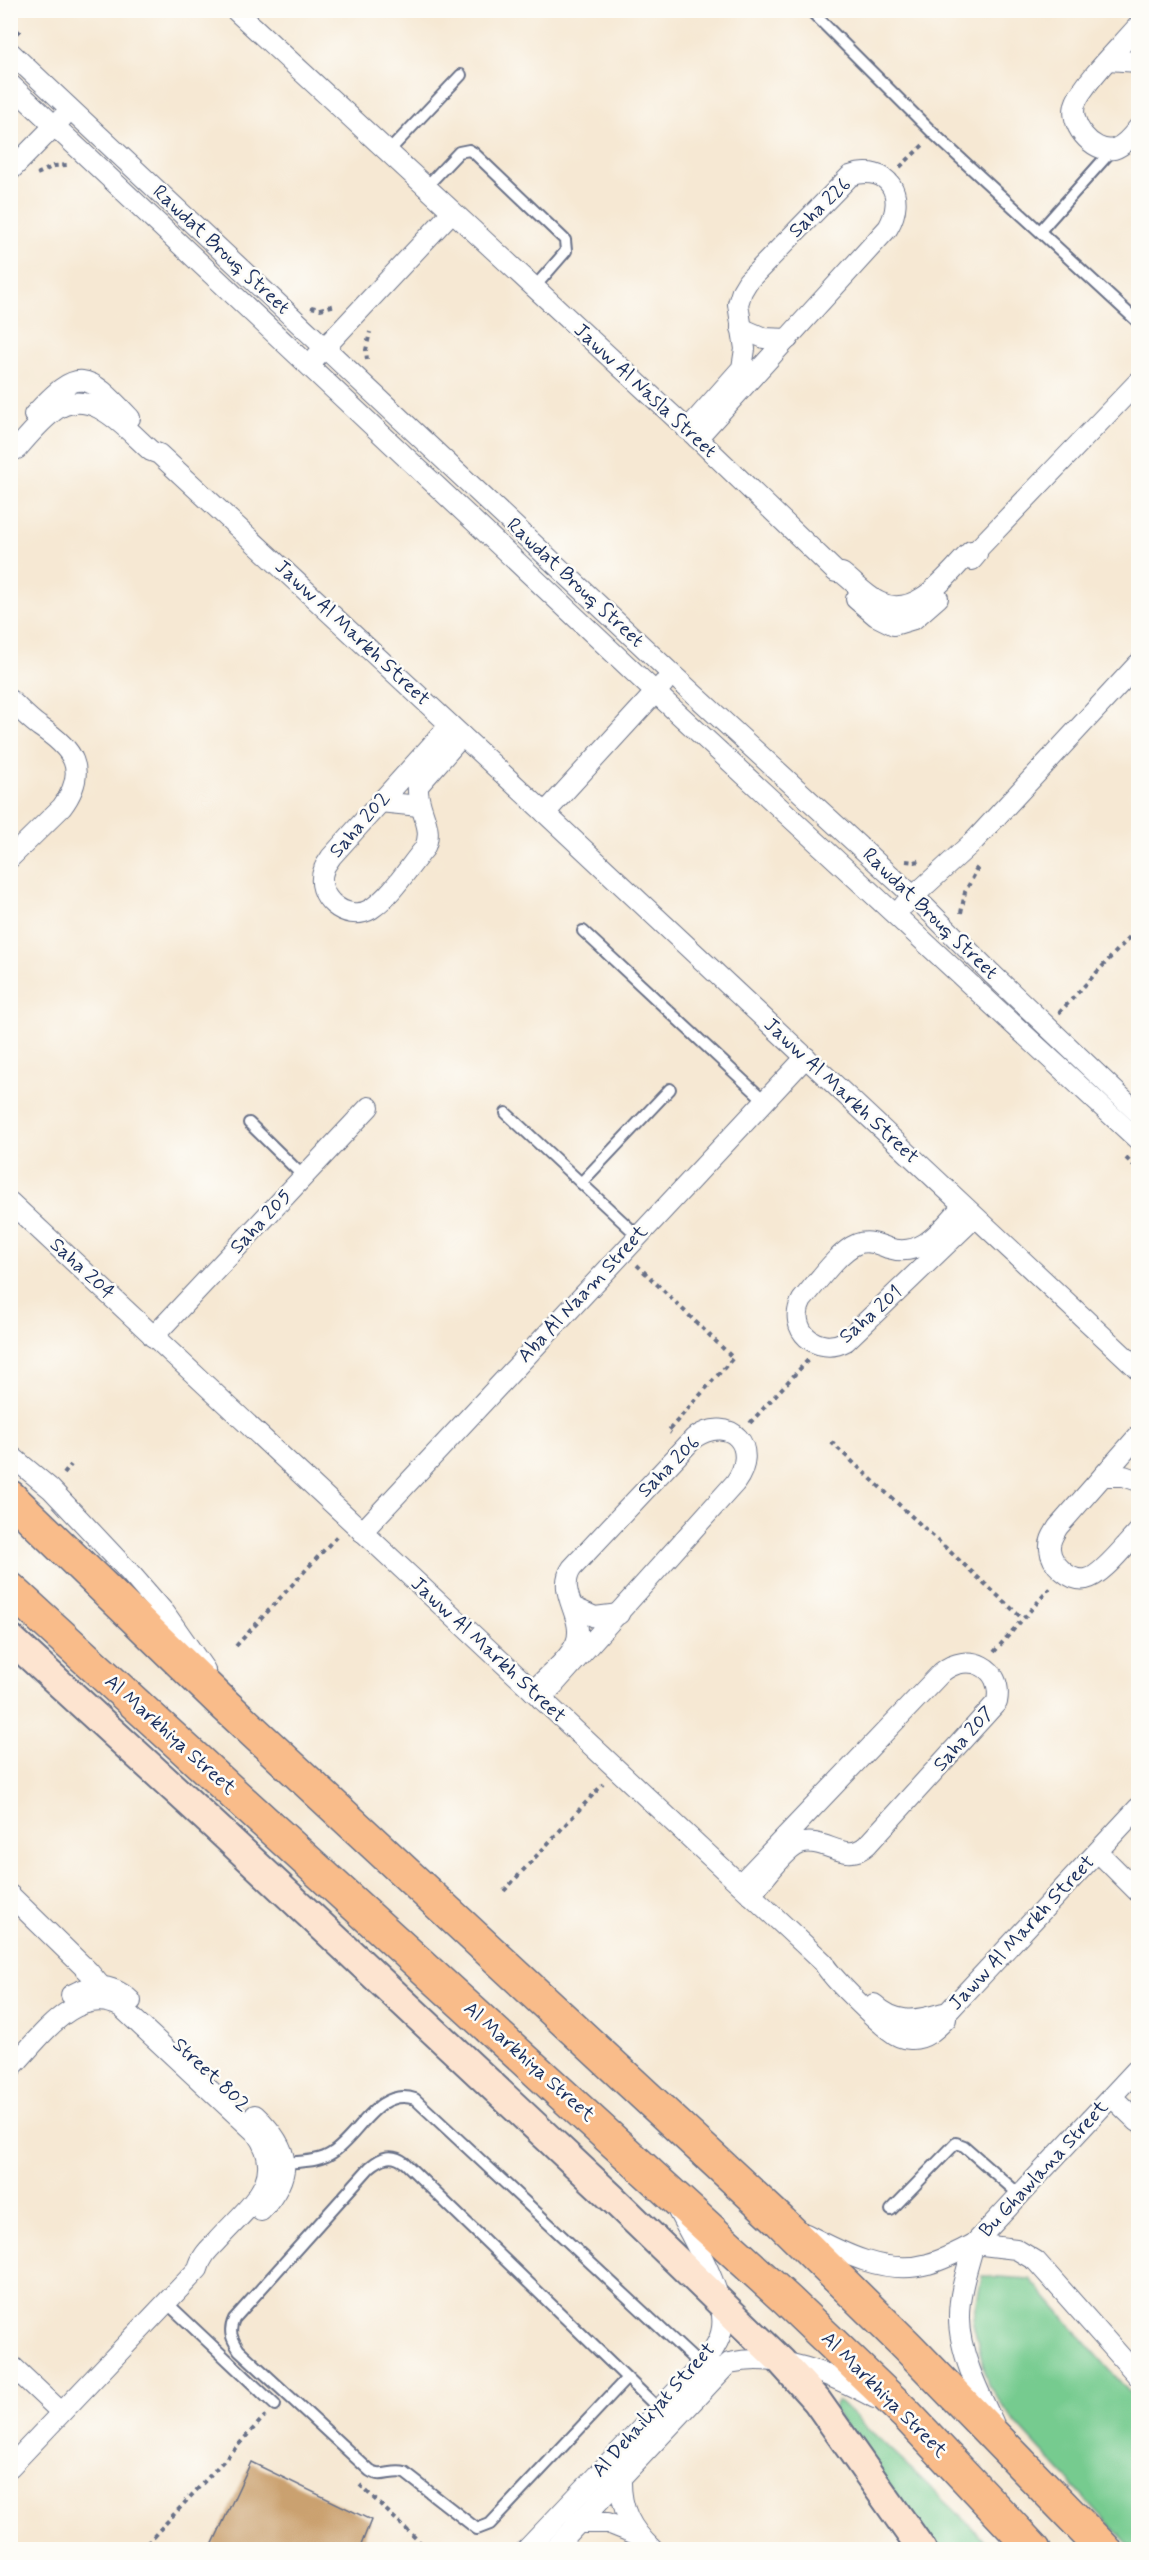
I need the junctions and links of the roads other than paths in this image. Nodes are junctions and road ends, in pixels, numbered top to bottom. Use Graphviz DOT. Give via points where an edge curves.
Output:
graph roads {
  1 [pos="235,10"];
  2 [pos="810,10"];
  3 [pos="1138,26"];
  4 [pos="10,52"];
  5 [pos="1108,60"];
  6 [pos="1138,62"];
  7 [pos="461,75"];
  8 [pos="10,84"];
  9 [pos="71,109"];
  10 [pos="55,125"];
  11 [pos="1138,128"];
  12 [pos="1113,149"];
  13 [pos="388,153"];
  14 [pos="10,171"];
  15 [pos="425,188"];
  16 [pos="452,213"];
  17 [pos="1040,231"];
  18 [pos="533,289"];
  19 [pos="1138,322"];
  20 [pos="741,328"];
  21 [pos="788,339"];
  22 [pos="325,348"];
  23 [pos="308,365"];
  24 [pos="1138,382"];
  25 [pos="692,434"];
  26 [pos="10,441"];
  27 [pos="10,452"];
  28 [pos="159,454"];
  29 [pos="1138,664"];
  30 [pos="672,674"];
  31 [pos="655,692"];
  32 [pos="10,700"];
  33 [pos="456,730"];
  34 [pos="380,802"];
  35 [pos="419,806"];
  36 [pos="545,813"];
  37 [pos="10,858"];
  38 [pos="918,901"];
  39 [pos="901,921"];
  40 [pos="583,931"];
  41 [pos="806,1057"];
  42 [pos="670,1089"];
  43 [pos="765,1101"];
  44 [pos="369,1107"];
  45 [pos="506,1113"];
  46 [pos="1138,1113"];
  47 [pos="249,1123"];
  48 [pos="1138,1140"];
  49 [pos="304,1177"];
  50 [pos="581,1183"];
  51 [pos="10,1202"];
  52 [pos="969,1211"];
  53 [pos="638,1236"];
  54 [pos="891,1248"];
  55 [pos="899,1290"];
  56 [pos="153,1337"];
  57 [pos="1138,1369"];
  58 [pos="1138,1436"];
  59 [pos="10,1455"];
  60 [pos="1103,1476"];
  61 [pos="1138,1481"];
  62 [pos="10,1497"];
  63 [pos="356,1526"];
  64 [pos="1138,1532"];
  65 [pos="10,1589"];
  66 [pos="573,1607"];
  67 [pos="619,1614"];
  68 [pos="10,1638"];
  69 [pos="537,1695"];
  70 [pos="226,1706"];
  71 [pos="815,1805"];
  72 [pos="1138,1808"];
  73 [pos="826,1847"];
  74 [pos="1098,1852"];
  75 [pos="746,1890"];
  76 [pos="1138,1892"];
  77 [pos="10,1895"];
  78 [pos="100,1985"];
  79 [pos="10,2055"];
  80 [pos="1138,2068"];
  81 [pos="10,2069"];
  82 [pos="1112,2097"];
  83 [pos="1138,2122"];
  84 [pos="286,2163"];
  85 [pos="666,2187"];
  86 [pos="1021,2196"];
  87 [pos="891,2210"];
  88 [pos="780,2221"];
  89 [pos="974,2244"];
  90 [pos="198,2269"];
  91 [pos="166,2302"];
  92 [pos="720,2305"];
  93 [pos="781,2361"];
  94 [pos="10,2364"];
  95 [pos="700,2365"];
  96 [pos="1138,2376"];
  97 [pos="627,2378"];
  98 [pos="10,2382"];
  99 [pos="275,2405"];
  100 [pos="659,2409"];
  101 [pos="906,2414"];
  102 [pos="57,2417"];
  103 [pos="1006,2447"];
  104 [pos="10,2467"];
  105 [pos="621,2477"];
  106 [pos="576,2523"];
  107 [pos="638,2535"];
  108 [pos="526,2550"];
  109 [pos="553,2550"];
  110 [pos="653,2550"];
  111 [pos="922,2550"];
  112 [pos="1034,2550"];
  113 [pos="1104,2550"];
  1 -- 13 [label="street, Jaww Al Nasla Street"];
  2 -- 17 [label="lane" via="934,134"];
  3 -- 5 [label="street"];
  4 -- 9 [label="street, Rawdat Brouq Street"];
  5 -- 6 [label="street"];
  5 -- 12 [label="street" via="1074,109 1084,136 1103,149"];
  7 -- 13 [label="lane"];
  8 -- 10 [label="street, Rawdat Brouq Street"];
  9 -- 10 [label="street"];
  9 -- 22 [label="street, Rawdat Brouq Street"];
  10 -- 14 [label="street"];
  10 -- 23 [label="street, Rawdat Brouq Street"];
  11 -- 12 [label="street"];
  12 -- 17 [label="lane"];
  13 -- 15 [label="street, Jaww Al Nasla Street"];
  15 -- 16 [label="street, Jaww Al Nasla Street"];
  15 -- 18 [label="lane" via="459,152 474,153 565,240 566,251"];
  16 -- 18 [label="street, Jaww Al Nasla Street"];
  16 -- 22 [label="street"];
  17 -- 19 [label="lane"];
  18 -- 25 [label="street, Jaww Al Nasla Street"];
  20 -- 21 [label="street" via="764,338"];
  20 -- 21 [label="street, Saha 226" via="738,304 748,281 840,184 861,172 875,173 895,191 894,218"];
  20 -- 25 [label="street, Saha 226" via="745,350 742,368"];
  21 -- 25 [label="street"];
  22 -- 23 [label="street"];
  22 -- 30 [label="street, Rawdat Brouq Street"];
  23 -- 31 [label="street, Rawdat Brouq Street"];
  24 -- 25 [label="street, Jaww Al Nasla Street" via="976,551 971,550 916,602 897,608 876,601 836,572"];
  26 -- 28 [label="street, Jaww Al Markh Street" via="56,392 68,382 83,380 109,396 157,446"];
  27 -- 28 [label="street, Jaww Al Markh Street" via="52,412 78,401 100,408"];
  28 -- 33 [label="street, Jaww Al Markh Street"];
  29 -- 38 [label="street" via="975,840 964,859"];
  30 -- 31 [label="street"];
  30 -- 38 [label="street, Rawdat Brouq Street"];
  31 -- 36 [label="street"];
  31 -- 39 [label="street, Rawdat Brouq Street"];
  32 -- 37 [label="street" via="54,734 76,764 70,797"];
  33 -- 34 [label="street, Saha 202"];
  33 -- 35 [label="street, Saha 202" via="418,786"];
  33 -- 36 [label="street, Jaww Al Markh Street"];
  34 -- 35 [label="street"];
  34 -- 35 [label="street, Saha 202" via="323,870 322,885 327,899 339,909 354,913 369,910 424,849 429,829"];
  36 -- 41 [label="street, Jaww Al Markh Street"];
  38 -- 39 [label="street"];
  38 -- 46 [label="street, Rawdat Brouq Street"];
  39 -- 48 [label="street, Rawdat Brouq Street"];
  40 -- 43 [label="lane"];
  41 -- 43 [label="street, Aba Al Naam Street"];
  41 -- 52 [label="street, Jaww Al Markh Street"];
  42 -- 50 [label="lane"];
  43 -- 53 [label="street, Aba Al Naam Street"];
  44 -- 49 [label="street, Saha 205"];
  45 -- 50 [label="lane"];
  47 -- 49 [label="lane"];
  49 -- 56 [label="street, Saha 205"];
  50 -- 53 [label="lane"];
  51 -- 56 [label="street, Saha 204"];
  52 -- 54 [label="street, Saha 201" via="922,1247 913,1251"];
  52 -- 55 [label="street, Saha 201"];
  52 -- 57 [label="street, Jaww Al Markh Street"];
  53 -- 63 [label="street, Aba Al Naam Street"];
  54 -- 55 [label="street" via="900,1268"];
  54 -- 55 [label="street, Saha 201" via="867,1242 849,1249 802,1300 797,1317 800,1327 812,1342 836,1346"];
  56 -- 63 [label="street, Jaww Al Markh Street"];
  58 -- 60 [label="street"];
  59 -- 70 [label="street" via="51,1489 165,1613"];
  60 -- 61 [label="street"];
  60 -- 64 [label="street" via="1051,1538 1054,1563 1077,1579 1087,1579 1097,1574"];
  62 -- 70 [label="highway"];
  63 -- 69 [label="street, Jaww Al Markh Street"];
  65 -- 85 [label="highway, Al Markhiya Street"];
  66 -- 67 [label="street" via="595,1617"];
  66 -- 67 [label="street, Saha 206" via="567,1584 572,1568 685,1448 704,1431 715,1428 737,1436 746,1456 742,1474"];
  66 -- 69 [label="street, Saha 206" via="579,1628 575,1645"];
  67 -- 69 [label="street"];
  68 -- 92 [label="main road, Al Markhiya Street" via="614,2199"];
  69 -- 75 [label="street, Jaww Al Markh Street"];
  70 -- 88 [label="highway"];
  71 -- 73 [label="street" via="815,1828"];
  71 -- 73 [label="street, Saha 207" via="951,1664 973,1662 995,1680 999,1691 990,1712 861,1851 853,1854"];
  71 -- 75 [label="street"];
  72 -- 74 [label="street, Jaww Al Markh Street"];
  73 -- 75 [label="street, Saha 207" via="807,1843 795,1847"];
  74 -- 75 [label="street, Jaww Al Markh Street" via="946,2014 915,2021 892,2017 878,2008"];
  74 -- 76 [label="street, Jaww Al Markh Street"];
  77 -- 78 [label="street"];
  78 -- 79 [label="street" via="80,1990 65,2000"];
  78 -- 84 [label="street, Street 802" via="127,1997 266,2125 277,2138"];
  80 -- 82 [label="street, Bu Ghawlana Street"];
  81 -- 90 [label="street, Street 802" via="66,2012 87,2002 105,2000 121,2007 256,2133 269,2157 263,2188 205,2254"];
  82 -- 83 [label="street"];
  82 -- 86 [label="street, Bu Ghawlana Street"];
  84 -- 90 [label="street, Street 802" via="284,2177 269,2202 213,2262"];
  84 -- 95 [label="lane" via="332,2154 389,2100 399,2096 415,2099"];
  85 -- 92 [label="street, Al Dehailiyat Street" via="708,2268"];
  85 -- 101 [label="highway, Al Markhiya Street"];
  86 -- 87 [label="lane" via="956,2143"];
  86 -- 89 [label="street, Bu Ghawlana Street"];
  88 -- 89 [label="street, Bu Ghawlana Street" via="867,2262 907,2268 934,2262"];
  88 -- 103 [label="highway"];
  89 -- 96 [label="street" via="1016,2249 1036,2261"];
  89 -- 103 [label="street, Bu Ghawlana Street" via="958,2318 973,2382"];
  90 -- 91 [label="street, Street 802"];
  91 -- 99 [label="lane"];
  91 -- 102 [label="street, Street 802"];
  92 -- 93 [label="main road, Al Markhiya Street"];
  92 -- 95 [label="street, Al Dehailiyat Street" via="722,2332"];
  93 -- 101 [label="street, Al Dehailiyat Street" via="845,2381"];
  93 -- 105 [label="street, Al Dehailiyat Street" via="729,2363"];
  93 -- 111 [label="main road, Al Markhiya Street" via="817,2401"];
  94 -- 102 [label="street"];
  95 -- 100 [label="street, Al Dehailiyat Street"];
  97 -- 97 [label="lane" via="405,2163 388,2156 370,2167 230,2327 239,2350 370,2471 380,2475 405,2473 477,2529 490,2524"];
  97 -- 100 [label="lane"];
  98 -- 102 [label="street"];
  100 -- 108 [label="street, Al Dehailiyat Street"];
  101 -- 112 [label="highway, Al Markhiya Street"];
  102 -- 104 [label="street, Street 802"];
  103 -- 113 [label="highway"];
  105 -- 106 [label="street, Al Dehailiyat Street"];
  105 -- 107 [label="street" via="623,2508"];
  106 -- 107 [label="street" via="608,2523"];
  106 -- 109 [label="street, Al Dehailiyat Street"];
  107 -- 110 [label="street"];
}
